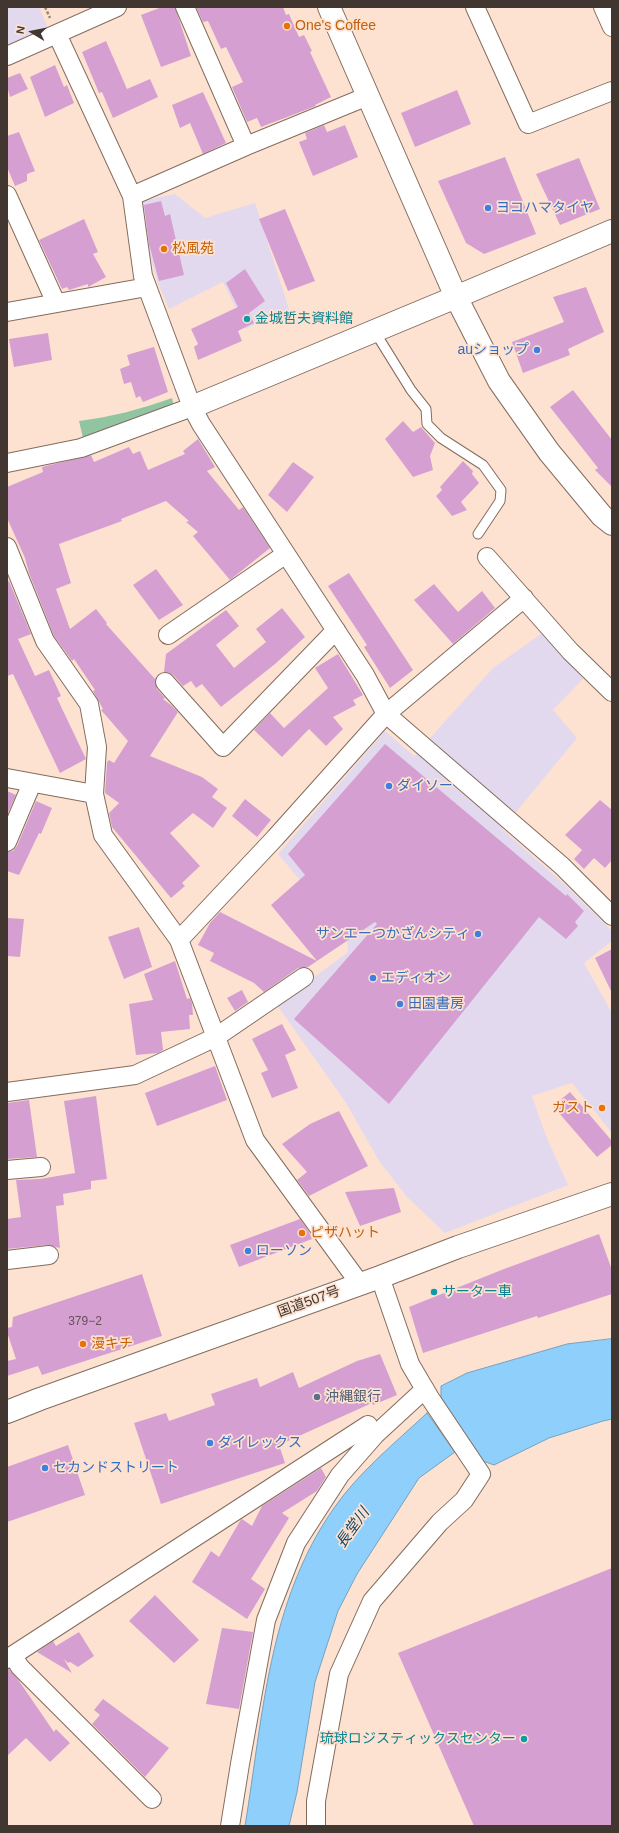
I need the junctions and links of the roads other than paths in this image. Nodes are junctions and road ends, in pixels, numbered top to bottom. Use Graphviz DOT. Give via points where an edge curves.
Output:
graph roads {
  1 [pos="118,7"];
  2 [pos="185,7"];
  3 [pos="329,7"];
  4 [pos="475,7"];
  5 [pos="603,7"];
  6 [pos="612,27"];
  7 [pos="56,34"];
  8 [pos="7,56"];
  9 [pos="612,91"];
  10 [pos="368,96"];
  11 [pos="246,146"];
  12 [pos="7,195"];
  13 [pos="132,196"];
  14 [pos="612,231"];
  15 [pos="147,287"];
  16 [pos="456,297"];
  17 [pos="56,303"];
  18 [pos="7,312"];
  19 [pos="375,332"];
  20 [pos="192,407"];
  21 [pos="7,464"];
  22 [pos="609,515"];
  23 [pos="478,534"];
  24 [pos="7,547"];
  25 [pos="286,554"];
  26 [pos="487,557"];
  27 [pos="524,598"];
  28 [pos="336,630"];
  29 [pos="168,635"];
  30 [pos="166,682"];
  31 [pos="612,692"];
  32 [pos="386,714"];
  33 [pos="7,778"];
  34 [pos="32,783"];
  35 [pos="94,794"];
  36 [pos="7,842"];
  37 [pos="612,916"];
  38 [pos="179,940"];
  39 [pos="304,977"];
  40 [pos="216,1037"];
  41 [pos="7,1092"];
  42 [pos="41,1167"];
  43 [pos="7,1170"];
  44 [pos="612,1194"];
  45 [pos="48,1255"];
  46 [pos="7,1260"];
  47 [pos="380,1277"];
  48 [pos="360,1284"];
  49 [pos="427,1394"];
  50 [pos="7,1412"];
  51 [pos="368,1425"];
  52 [pos="10,1658"];
  53 [pos="152,1799"];
  54 [pos="230,1826"];
  55 [pos="316,1826"];
  1 -- 7 [label="street"];
  2 -- 11 [label="street"];
  3 -- 10 [label="main road"];
  4 -- 9 [label="street" via="528,124"];
  5 -- 6 [label="street"];
  7 -- 8 [label="street"];
  7 -- 13 [label="street"];
  10 -- 11 [label="street"];
  10 -- 16 [label="main road"];
  11 -- 13 [label="street"];
  12 -- 17 [label="street"];
  13 -- 15 [label="street" via="143,276"];
  14 -- 16 [label="main road"];
  15 -- 17 [label="street"];
  15 -- 20 [label="street"];
  16 -- 19 [label="main road"];
  16 -- 22 [label="main road" via="499,381 549,452"];
  17 -- 18 [label="street"];
  19 -- 20 [label="main road"];
  19 -- 23 [label="lane" via="411,390 426,409 427,424 441,438 483,465 500,490 500,502"];
  20 -- 21 [label="street" via="81,448"];
  20 -- 25 [label="street"];
  24 -- 35 [label="street" via="45,641 89,704 97,747"];
  25 -- 28 [label="street"];
  25 -- 29 [label="street"];
  26 -- 27 [label="street"];
  27 -- 31 [label="street" via="570,651"];
  27 -- 32 [label="street"];
  28 -- 30 [label="street" via="223,747"];
  28 -- 32 [label="street"];
  32 -- 37 [label="street" via="562,866"];
  32 -- 38 [label="street"];
  33 -- 34 [label="street"];
  34 -- 35 [label="street"];
  34 -- 36 [label="street"];
  35 -- 38 [label="street" via="102,835"];
  38 -- 40 [label="street"];
  39 -- 40 [label="street"];
  40 -- 41 [label="street" via="135,1075"];
  40 -- 48 [label="street" via="255,1140"];
  42 -- 43 [label="street"];
  44 -- 47 [label="main road, 国道507号"];
  45 -- 46 [label="street"];
  47 -- 48 [label="main road, 国道507号"];
  47 -- 49 [label="street" via="410,1364"];
  48 -- 50 [label="main road, 国道507号"];
  49 -- 54 [label="street" via="375,1435 340,1475 296,1543 266,1620"];
  49 -- 55 [label="street" via="481,1474 464,1500 440,1522 372,1601 339,1674 316,1801"];
  51 -- 52 [label="street"];
  52 -- 53 [label="street"];
}
